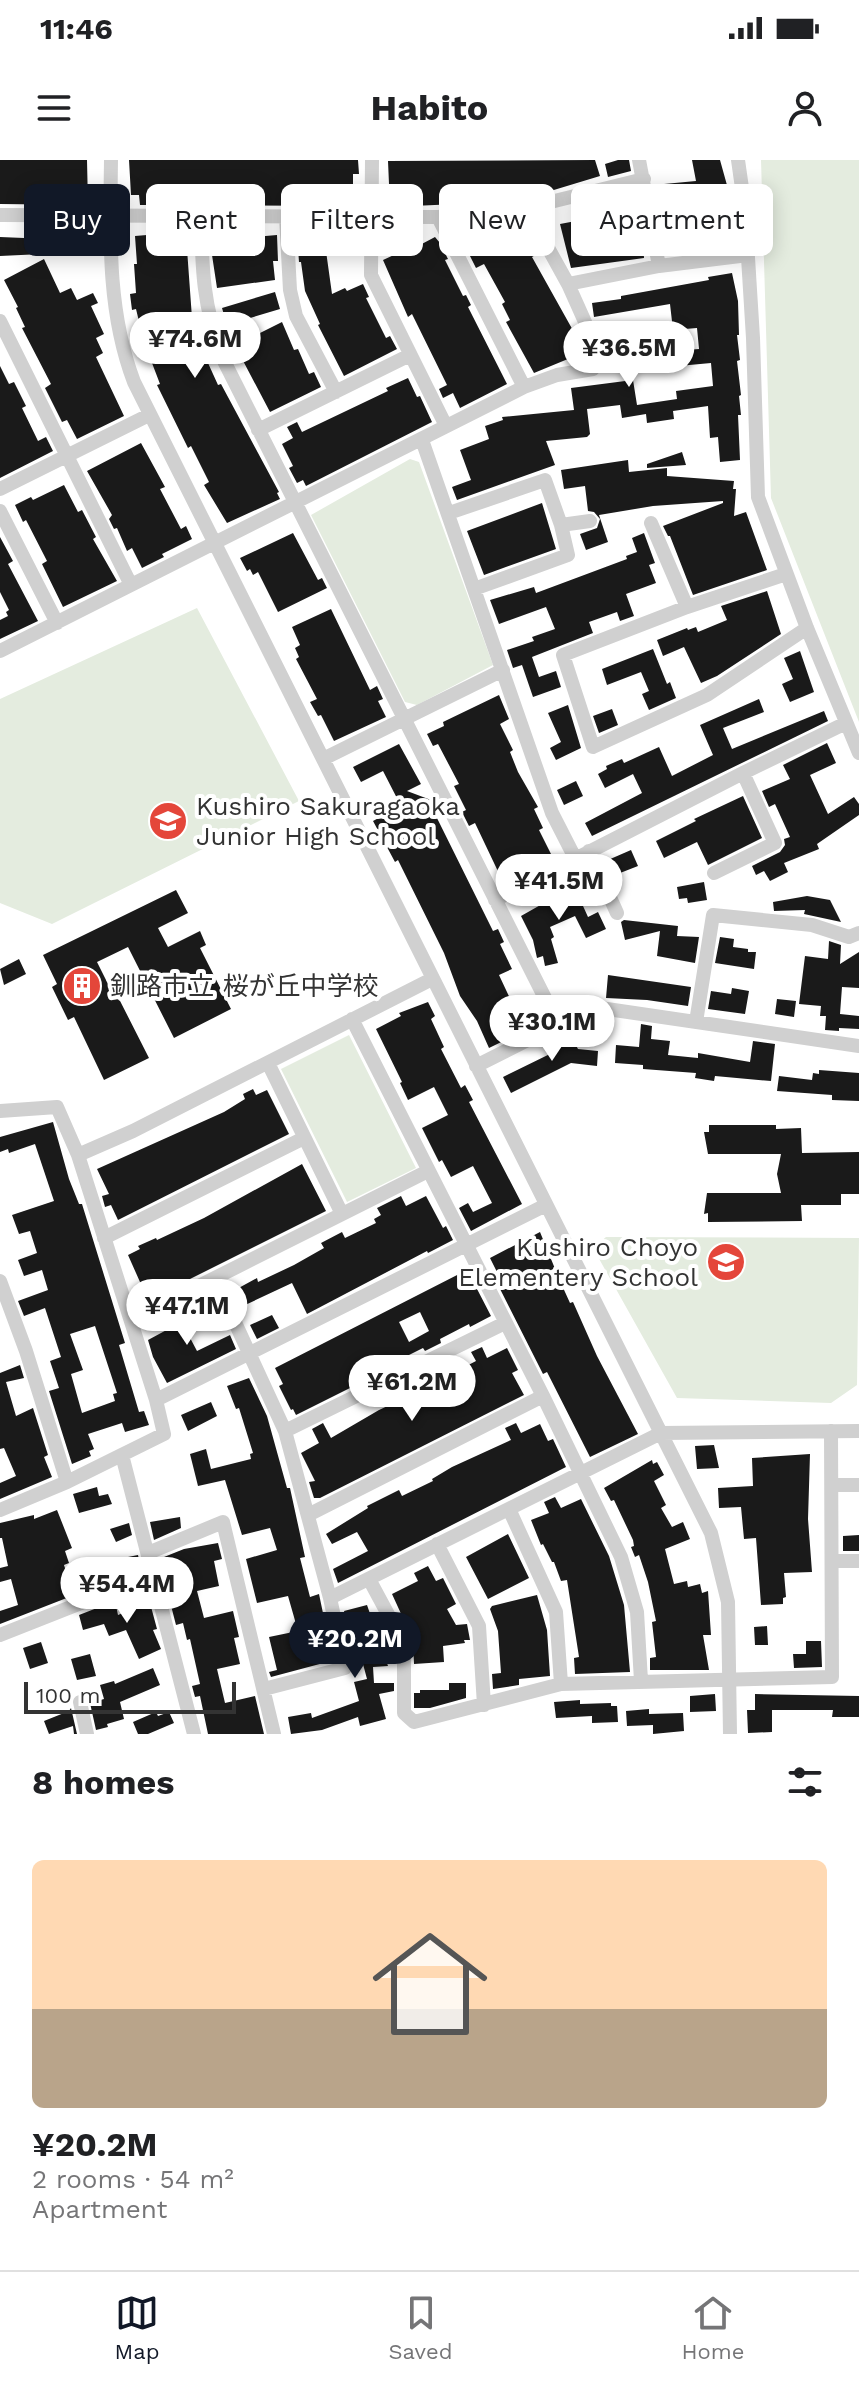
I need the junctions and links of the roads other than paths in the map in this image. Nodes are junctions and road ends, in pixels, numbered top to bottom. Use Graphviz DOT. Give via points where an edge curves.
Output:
graph roads {
  1 [pos="111,160"];
  2 [pos="372,160"];
  3 [pos="639,160"];
  4 [pos="738,160"];
  5 [pos="644,179"];
  6 [pos="111,184"];
  7 [pos="372,184"];
  8 [pos="741,184"];
  9 [pos="555,201"];
  10 [pos="0,215"];
  11 [pos="24,215"];
  12 [pos="423,217"];
  13 [pos="438,217"];
  14 [pos="111,256"];
  15 [pos="202,256"];
  16 [pos="288,256"];
  17 [pos="371,256"];
  18 [pos="553,256"];
  19 [pos="740,256"];
  20 [pos="748,256"];
  21 [pos="659,266"];
  22 [pos="568,284"];
  23 [pos="0,321"];
  24 [pos="410,355"];
  25 [pos="524,387"];
  26 [pos="336,392"];
  27 [pos="149,415"];
  28 [pos="446,426"];
  29 [pos="258,430"];
  30 [pos="422,440"];
  31 [pos="67,457"];
  32 [pos="0,489"];
  33 [pos="295,503"];
  34 [pos="0,511"];
  35 [pos="449,513"];
  36 [pos="590,521"];
  37 [pos="651,523"];
  38 [pos="561,525"];
  39 [pos="215,544"];
  40 [pos="786,574"];
  41 [pos="131,585"];
  42 [pos="474,589"];
  43 [pos="687,607"];
  44 [pos="57,623"];
  45 [pos="807,628"];
  46 [pos="0,651"];
  47 [pos="503,670"];
  48 [pos="403,719"];
  49 [pos="846,723"];
  50 [pos="859,753"];
  51 [pos="323,759"];
  52 [pos="743,773"];
  53 [pos="589,851"];
  54 [pos="575,858"];
  55 [pos="714,873"];
  56 [pos="495,900"];
  57 [pos="617,913"];
  58 [pos="859,933"];
  59 [pos="432,979"];
  60 [pos="552,1012"];
  61 [pos="352,1019"];
  62 [pos="696,1022"];
  63 [pos="859,1046"];
  64 [pos="268,1063"];
  65 [pos="476,1066"];
  66 [pos="0,1111"];
  67 [pos="304,1138"];
  68 [pos="78,1155"];
  69 [pos="428,1171"];
  70 [pos="546,1205"];
  71 [pos="342,1214"];
  72 [pos="104,1238"];
  73 [pos="466,1246"];
  74 [pos="215,1279"];
  75 [pos="0,1281"];
  76 [pos="131,1320"];
  77 [pos="505,1323"];
  78 [pos="251,1353"];
  79 [pos="543,1396"];
  80 [pos="156,1400"];
  81 [pos="285,1431"];
  82 [pos="831,1431"];
  83 [pos="859,1431"];
  84 [pos="661,1433"];
  85 [pos="122,1455"];
  86 [pos="579,1473"];
  87 [pos="67,1482"];
  88 [pos="832,1485"];
  89 [pos="859,1485"];
  90 [pos="509,1509"];
  91 [pos="0,1510"];
  92 [pos="308,1515"];
  93 [pos="437,1544"];
  94 [pos="148,1553"];
  95 [pos="833,1561"];
  96 [pos="859,1561"];
  97 [pos="152,1575"];
  98 [pos="369,1579"];
  99 [pos="330,1598"];
  100 [pos="0,1635"];
  101 [pos="730,1680"];
  102 [pos="641,1681"];
  103 [pos="561,1684"];
  104 [pos="264,1689"];
  105 [pos="80,1702"];
  106 [pos="484,1705"];
  107 [pos="87,1734"];
  108 [pos="194,1734"];
  109 [pos="274,1734"];
  110 [pos="730,1734"];
  1 -- 6 [label="street"];
  2 -- 7 [label="street"];
  3 -- 5 [label="street"];
  4 -- 8 [label="street"];
  5 -- 9 [label="street"];
  5 -- 21 [label="street"];
  10 -- 11 [label="street"];
  12 -- 13 [label="street"];
  13 -- 25 [label="street"];
  14 -- 27 [label="street" via="112,301 124,356"];
  15 -- 29 [label="street" via="211,326"];
  16 -- 26 [label="street" via="296,316"];
  17 -- 24 [label="street" via="371,275"];
  18 -- 22 [label="street"];
  19 -- 21 [label="street"];
  20 -- 40 [label="street" via="758,497"];
  21 -- 22 [label="street"];
  22 -- 25 [label="street" via="585,322 593,369"];
  23 -- 31 [label="street"];
  24 -- 26 [label="street"];
  24 -- 28 [label="street"];
  25 -- 28 [label="street"];
  26 -- 29 [label="street"];
  27 -- 31 [label="street"];
  27 -- 39 [label="street"];
  28 -- 30 [label="street"];
  29 -- 33 [label="street"];
  30 -- 33 [label="street"];
  30 -- 35 [label="street"];
  31 -- 32 [label="street"];
  31 -- 41 [label="street"];
  33 -- 39 [label="street"];
  33 -- 48 [label="street"];
  34 -- 44 [label="street"];
  35 -- 38 [label="street" via="545,480"];
  35 -- 42 [label="street"];
  36 -- 38 [label="street"];
  37 -- 43 [label="street"];
  38 -- 42 [label="street" via="568,555"];
  39 -- 41 [label="street"];
  39 -- 51 [label="street"];
  40 -- 43 [label="street"];
  40 -- 45 [label="street"];
  41 -- 44 [label="street"];
  42 -- 47 [label="street"];
  43 -- 45 [label="street" via="563,655 593,747 707,695"];
  44 -- 46 [label="street"];
  45 -- 49 [label="street"];
  47 -- 48 [label="street"];
  47 -- 54 [label="street" via="552,813"];
  48 -- 51 [label="street"];
  48 -- 56 [label="street"];
  49 -- 50 [label="street"];
  49 -- 52 [label="street"];
  51 -- 59 [label="street"];
  52 -- 53 [label="street"];
  52 -- 55 [label="street" via="775,843"];
  53 -- 54 [label="street"];
  53 -- 57 [label="street"];
  54 -- 56 [label="street"];
  56 -- 60 [label="street"];
  58 -- 62 [label="street" via="849,937 812,925 713,915"];
  59 -- 61 [label="street"];
  59 -- 65 [label="street"];
  60 -- 62 [label="street" via="573,1004"];
  60 -- 65 [label="street" via="559,1024"];
  61 -- 64 [label="street"];
  61 -- 69 [label="street"];
  62 -- 63 [label="street"];
  64 -- 67 [label="street"];
  64 -- 68 [label="street"];
  65 -- 70 [label="street"];
  66 -- 68 [label="street" via="57,1107"];
  67 -- 71 [label="street"];
  67 -- 72 [label="street"];
  68 -- 72 [label="street"];
  69 -- 71 [label="street"];
  69 -- 73 [label="street"];
  70 -- 73 [label="street"];
  70 -- 84 [label="street"];
  71 -- 74 [label="street"];
  72 -- 76 [label="street"];
  73 -- 77 [label="street"];
  73 -- 78 [label="street"];
  74 -- 76 [label="street"];
  74 -- 78 [label="street"];
  75 -- 87 [label="street"];
  76 -- 80 [label="street"];
  77 -- 79 [label="street"];
  77 -- 81 [label="street"];
  78 -- 80 [label="street"];
  78 -- 81 [label="street"];
  79 -- 86 [label="street"];
  79 -- 92 [label="street"];
  80 -- 85 [label="street" via="164,1434"];
  81 -- 92 [label="street"];
  82 -- 83 [label="street"];
  82 -- 84 [label="street"];
  82 -- 88 [label="street"];
  84 -- 86 [label="street"];
  84 -- 101 [label="street" via="711,1533 728,1602"];
  85 -- 87 [label="street"];
  85 -- 94 [label="street"];
  86 -- 90 [label="street"];
  86 -- 102 [label="street" via="621,1557 637,1612"];
  87 -- 91 [label="street"];
  88 -- 89 [label="street"];
  88 -- 95 [label="street"];
  90 -- 93 [label="street"];
  90 -- 103 [label="street" via="556,1612"];
  92 -- 99 [label="street"];
  93 -- 98 [label="street"];
  93 -- 106 [label="street" via="479,1626"];
  94 -- 97 [label="street"];
  94 -- 104 [label="street" via="223,1522"];
  95 -- 96 [label="street"];
  95 -- 101 [label="street" via="832,1677"];
  97 -- 100 [label="street"];
  97 -- 108 [label="street"];
  98 -- 99 [label="street"];
  98 -- 106 [label="street" via="404,1644 404,1713 414,1722"];
  99 -- 104 [label="street" via="345,1668"];
  101 -- 102 [label="street"];
  101 -- 110 [label="street"];
  102 -- 103 [label="street"];
  103 -- 106 [label="street"];
  104 -- 109 [label="street"];
  105 -- 107 [label="street"];
}
